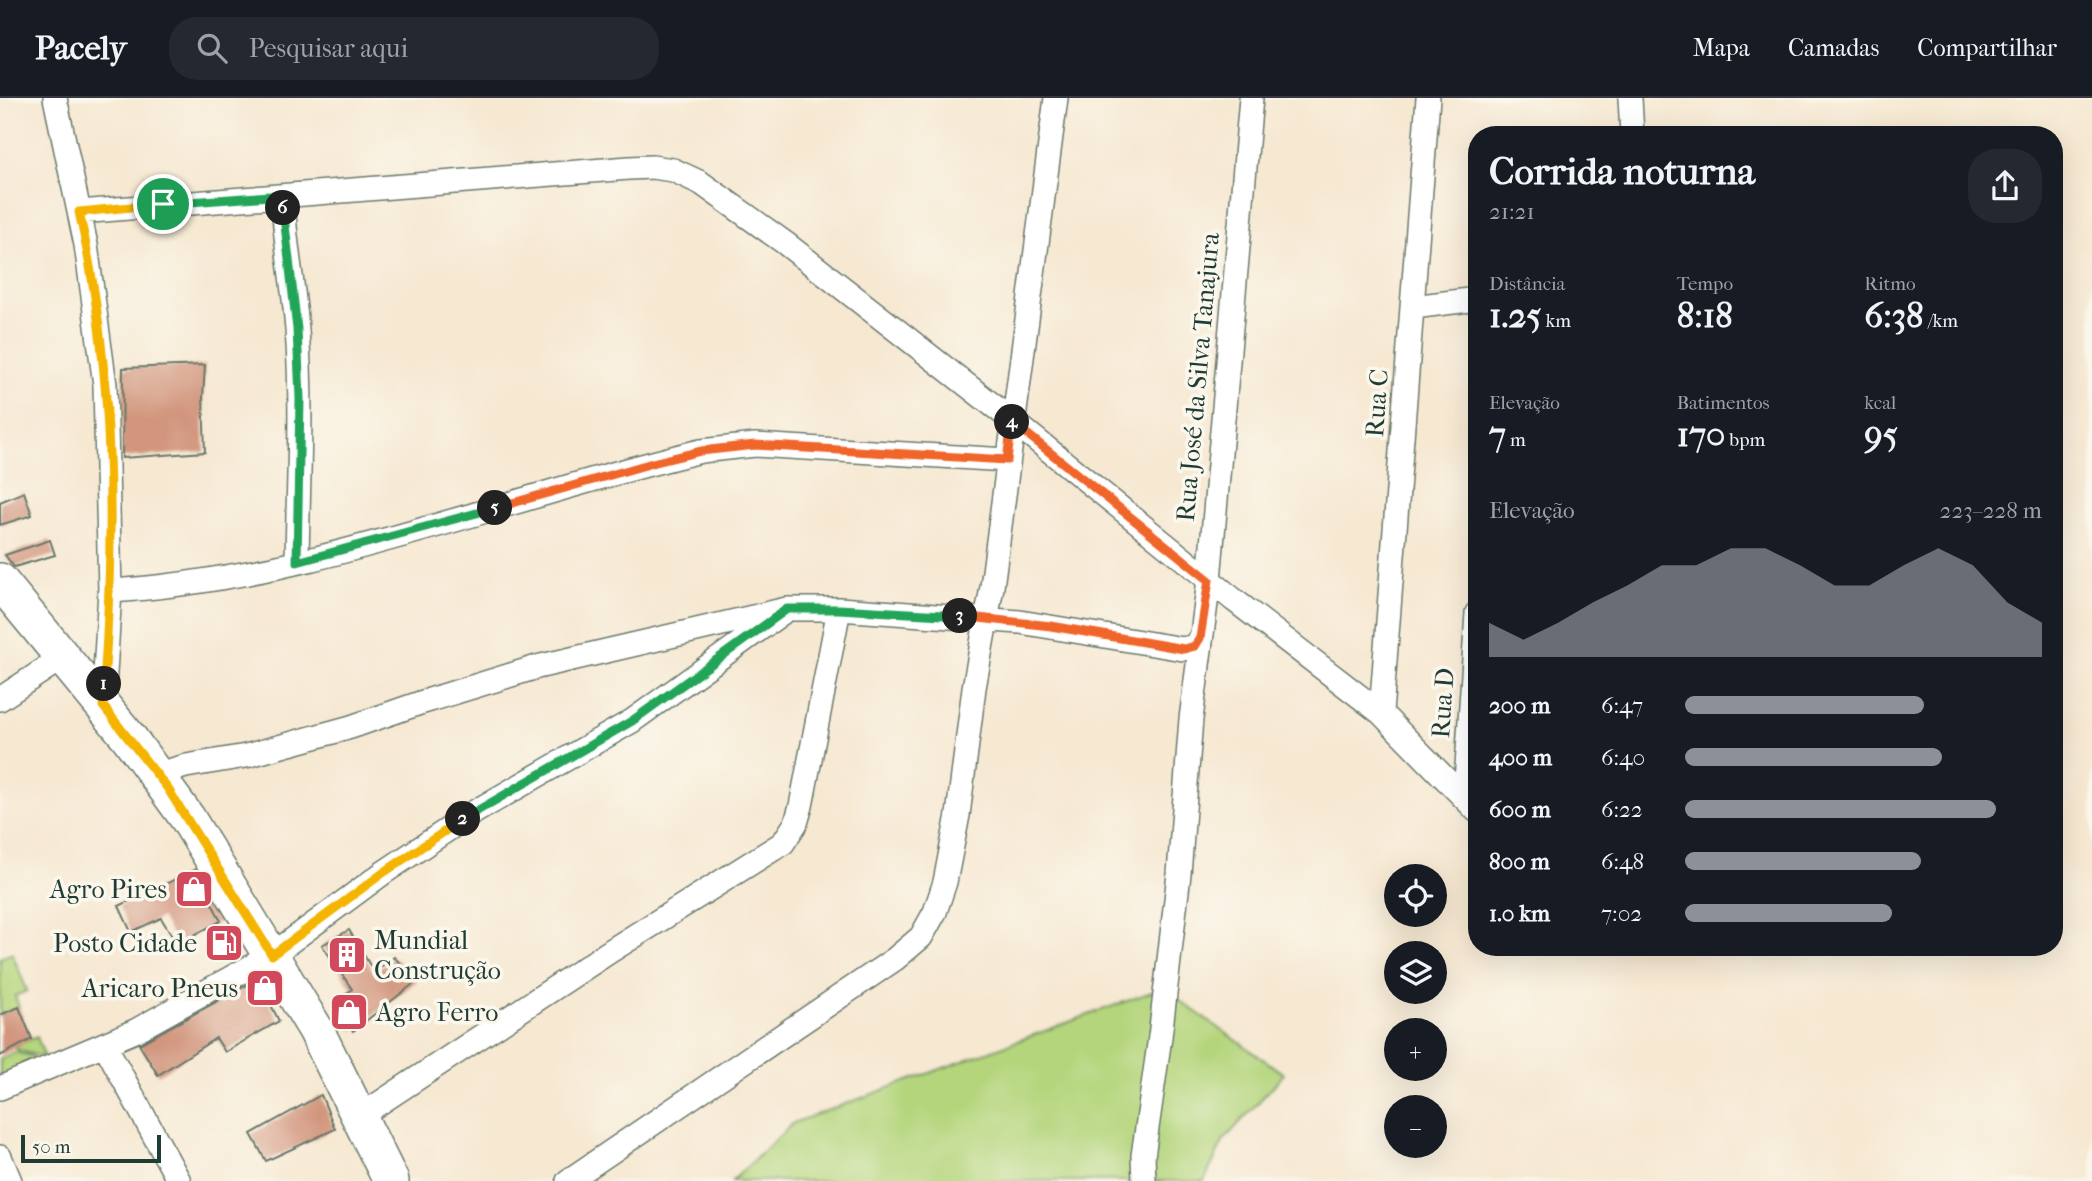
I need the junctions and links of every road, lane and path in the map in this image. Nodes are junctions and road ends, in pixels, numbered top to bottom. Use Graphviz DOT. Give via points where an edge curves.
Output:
graph roads {
  1 [pos="55,98"];
  2 [pos="1056,98"];
  3 [pos="1251,98"];
  4 [pos="1428,98"];
  5 [pos="1629,98"];
  6 [pos="1631,126"];
  7 [pos="283,195"];
  8 [pos="79,212"];
  9 [pos="1468,300"];
  10 [pos="1413,307"];
  11 [pos="1013,421"];
  12 [pos="1007,460"];
  13 [pos="297,562"];
  14 [pos="1209,580"];
  15 [pos="0,581"];
  16 [pos="110,591"];
  17 [pos="787,609"];
  18 [pos="839,609"];
  19 [pos="986,618"];
  20 [pos="1200,638"];
  21 [pos="62,657"];
  22 [pos="0,699"];
  23 [pos="103,706"];
  24 [pos="1381,713"];
  25 [pos="158,774"];
  26 [pos="1468,801"];
  27 [pos="272,955"];
  28 [pos="104,1045"];
  29 [pos="0,1088"];
  30 [pos="360,1116"];
  31 [pos="0,1157"];
  32 [pos="10,1181"];
  33 [pos="179,1181"];
  34 [pos="391,1181"];
  35 [pos="568,1181"];
  36 [pos="1144,1181"];
  1 -- 8 [label="street"];
  2 -- 11 [label="street"];
  3 -- 14 [label="street, Rua José da Silva Tanajura"];
  4 -- 10 [label="street, Rua C"];
  5 -- 6 [label="street"];
  7 -- 8 [label="street"];
  7 -- 11 [label="street" via="629,168 673,170 724,197"];
  7 -- 13 [label="street" via="300,399"];
  8 -- 16 [label="street" via="105,385"];
  9 -- 10 [label="street"];
  10 -- 24 [label="street, Rua C"];
  11 -- 12 [label="street"];
  11 -- 14 [label="street"];
  12 -- 13 [label="street" via="805,446 701,451"];
  12 -- 19 [label="street"];
  13 -- 16 [label="street" via="193,584"];
  14 -- 20 [label="street, Rua José da Silva Tanajura"];
  14 -- 24 [label="street"];
  15 -- 21 [label="main road"];
  16 -- 23 [label="street"];
  17 -- 18 [label="street"];
  17 -- 25 [label="street" via="537,667 351,727 247,756"];
  17 -- 27 [label="street" via="632,721 471,814"];
  18 -- 19 [label="street"];
  18 -- 30 [label="street" via="801,806 783,843"];
  19 -- 20 [label="street" via="1184,649 1195,646"];
  19 -- 35 [label="street" via="945,882 921,937"];
  20 -- 36 [label="street, Rua José da Silva Tanajura" via="1180,860 1143,1156"];
  21 -- 22 [label="street"];
  21 -- 23 [label="main road"];
  23 -- 25 [label="main road"];
  24 -- 26 [label="street"];
  25 -- 27 [label="main road"];
  27 -- 28 [label="street"];
  27 -- 30 [label="main road"];
  28 -- 29 [label="street"];
  28 -- 33 [label="street"];
  30 -- 34 [label="main road"];
  31 -- 32 [label="street"];
}
